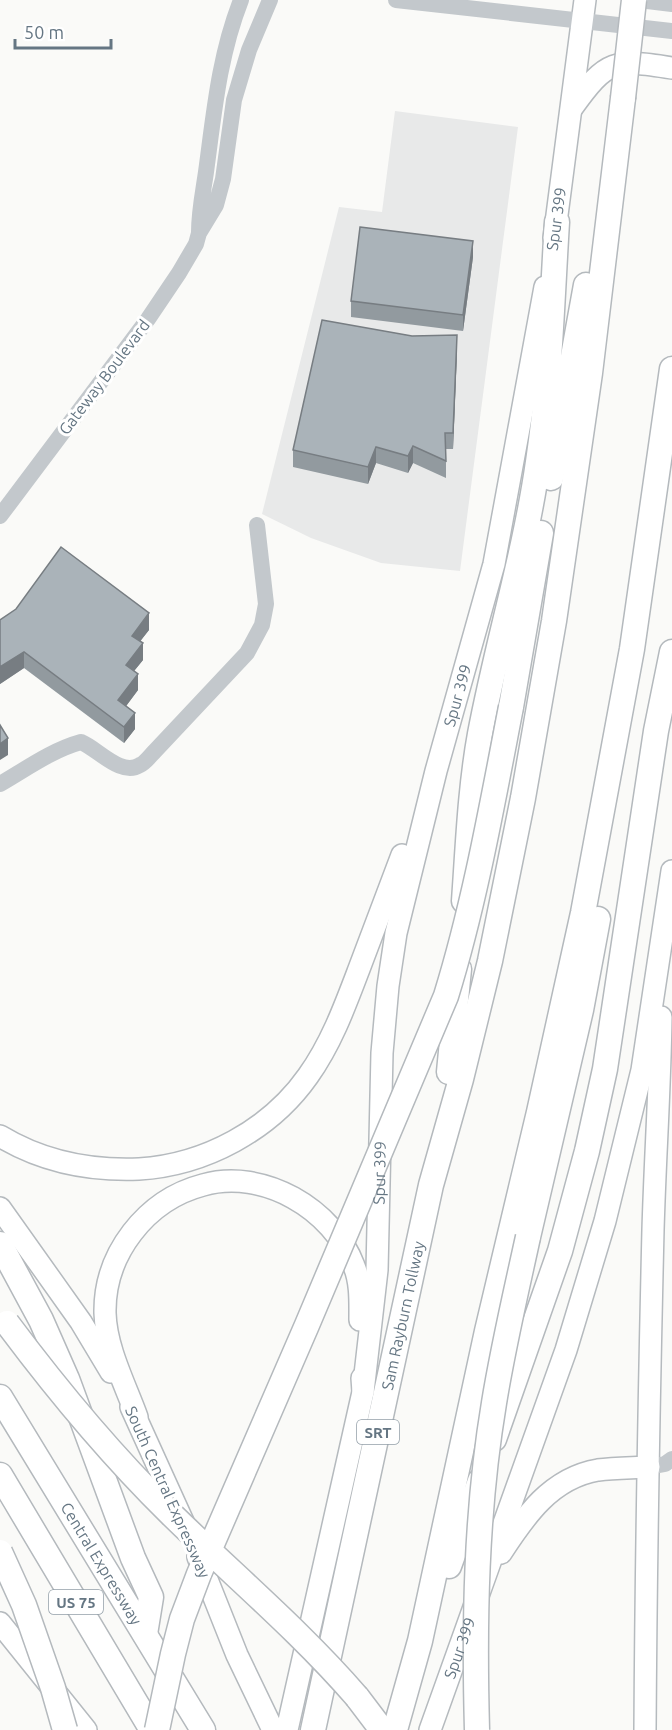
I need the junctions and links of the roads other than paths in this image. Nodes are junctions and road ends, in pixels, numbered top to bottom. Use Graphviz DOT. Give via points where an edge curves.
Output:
graph roads {
  1 [pos="241,0"];
  2 [pos="270,0"];
  3 [pos="396,0"];
  4 [pos="634,0"];
  5 [pos="639,0"];
  6 [pos="672,4"];
  7 [pos="584,10"];
  8 [pos="672,31"];
  9 [pos="672,68"];
  10 [pos="570,111"];
  11 [pos="616,145"];
  12 [pos="557,222"];
  13 [pos="200,233"];
  14 [pos="672,369"];
  15 [pos="0,516"];
  16 [pos="257,525"];
  17 [pos="632,649"];
  18 [pos="672,652"];
  19 [pos="436,771"];
  20 [pos="0,784"];
  21 [pos="672,871"];
  22 [pos="663,935"];
  23 [pos="0,1136"];
  24 [pos="431,1185"];
  25 [pos="0,1208"];
  26 [pos="0,1244"];
  27 [pos="4,1317"];
  28 [pos="363,1392"];
  29 [pos="0,1396"];
  30 [pos="137,1417"];
  31 [pos="664,1465"];
  32 [pos="0,1475"];
  33 [pos="0,1552"];
  34 [pos="484,1578"];
  35 [pos="0,1623"];
  36 [pos="145,1634"];
  37 [pos="420,1641"];
  38 [pos="65,1730"];
  39 [pos="86,1730"];
  40 [pos="152,1730"];
  41 [pos="157,1730"];
  42 [pos="203,1730"];
  43 [pos="273,1730"];
  44 [pos="287,1730"];
  45 [pos="313,1730"];
  46 [pos="382,1730"];
  47 [pos="395,1730"];
  48 [pos="430,1730"];
  49 [pos="477,1730"];
  50 [pos="645,1730"];
  1 -- 13 [label="street, Gateway Boulevard" via="217,85 199,209"];
  2 -- 13 [label="street, Gateway Boulevard" via="237,92 216,205"];
  3 -- 7 [label="street" via="489,12"];
  4 -- 11 [label="highway, bridge"];
  5 -- 6 [label="street"];
  7 -- 8 [label="street"];
  7 -- 10 [label="main road, Spur 399"];
  9 -- 10 [label="main road" via="631,62 606,68 591,81"];
  10 -- 12 [label="main road, Spur 399"];
  11 -- 24 [label="highway, Sam Rayburn Tollway / SRT" via="591,373 554,621 503,898 461,1079"];
  11 -- 41 [label="highway, bridge" via="600,202 511,707 480,872 461,948 446,996 199,1574 172,1653"];
  12 -- 19 [label="main road, Spur 399" via="494,564"];
  12 -- 24 [label="highway" via="538,461 480,736 454,1040"];
  13 -- 15 [label="street, Gateway Boulevard" via="148,319"];
  14 -- 17 [label="highway"];
  16 -- 20 [label="street" via="266,604 262,625 247,653 154,752 140,766 127,768 81,742 66,746"];
  17 -- 37 [label="highway" via="583,913"];
  17 -- 49 [label="highway, bridge" via="631,732 619,808 581,1010 494,1403 477,1580"];
  18 -- 37 [label="highway" via="656,731 605,1069 587,1151 536,1324"];
  19 -- 23 [label="main road" via="326,1048 283,1106 224,1147 155,1168 112,1170 74,1166 37,1155"];
  19 -- 28 [label="main road, Spur 399" via="406,886 388,986 382,1053 377,1270"];
  21 -- 22 [label="main road, Spur 399"];
  22 -- 31 [label="main road" via="653,1233"];
  22 -- 34 [label="main road, Spur 399" via="642,1070 604,1221 566,1350"];
  24 -- 45 [label="highway, Sam Rayburn Tollway / SRT"];
  25 -- 30 [label="main road, South Central Expressway" via="81,1322"];
  26 -- 36 [label="highway" via="68,1379 151,1598"];
  27 -- 46 [label="highway, bridge" via="112,1453 338,1675"];
  28 -- 30 [label="main road" via="360,1293 355,1267 340,1237 320,1216 280,1191 234,1181 203,1185 170,1199 147,1216 115,1259 107,1286 107,1329"];
  28 -- 44 [label="main road"];
  29 -- 36 [label="highway, Central Expressway / US 75"];
  30 -- 43 [label="main road, South Central Expressway"];
  31 -- 34 [label="main road" via="597,1470 552,1490 532,1508"];
  31 -- 50 [label="main road"];
  32 -- 40 [label="highway, US 75"];
  33 -- 38 [label="highway, bridge" via="24,1605"];
  34 -- 48 [label="main road, Spur 399"];
  35 -- 39 [label="main road"];
  36 -- 42 [label="highway, Central Expressway / US 75"];
  37 -- 47 [label="highway"];
}
